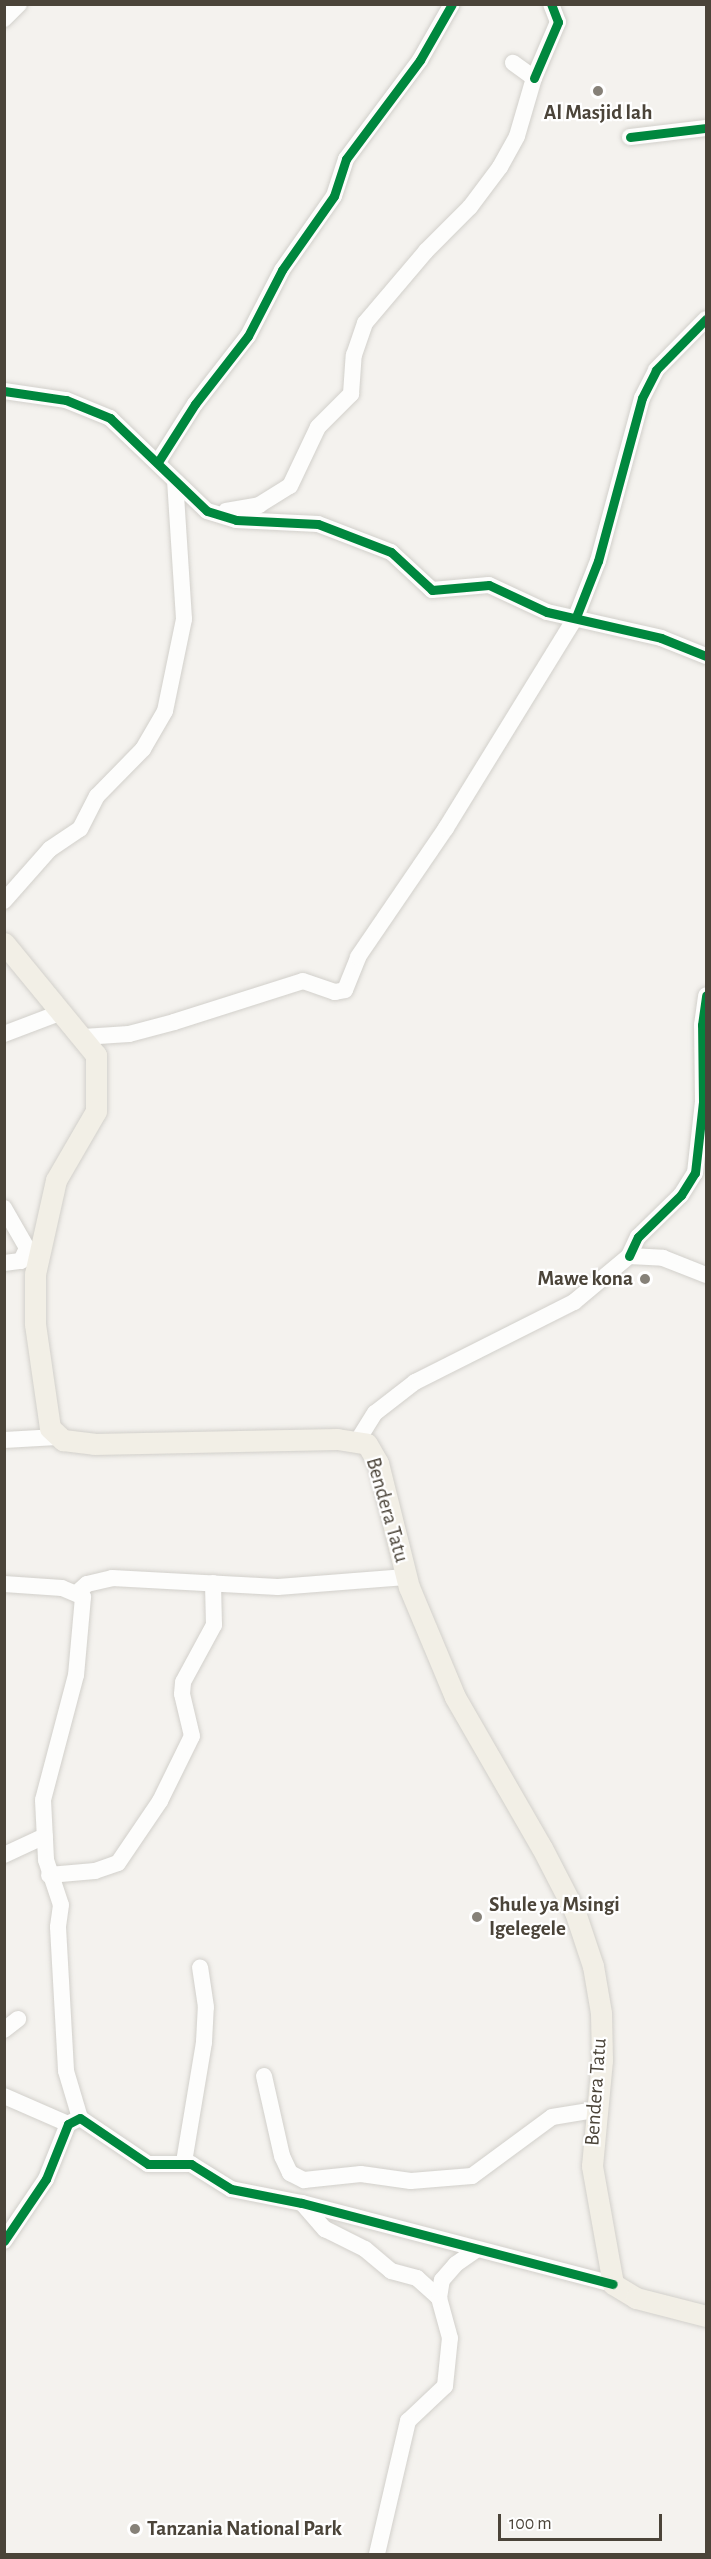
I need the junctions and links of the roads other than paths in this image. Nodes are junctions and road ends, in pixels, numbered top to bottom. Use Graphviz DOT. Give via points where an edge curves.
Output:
graph roads {
  1 [pos="19,4"];
  2 [pos="452,4"];
  3 [pos="551,4"];
  4 [pos="562,4"];
  5 [pos="4,19"];
  6 [pos="558,22"];
  7 [pos="513,63"];
  8 [pos="534,78"];
  9 [pos="706,128"];
  10 [pos="630,137"];
  11 [pos="706,320"];
  12 [pos="4,391"];
  13 [pos="158,462"];
  14 [pos="175,481"];
  15 [pos="207,511"];
  16 [pos="576,617"];
  17 [pos="706,656"];
  18 [pos="4,901"];
  19 [pos="4,943"];
  20 [pos="706,995"];
  21 [pos="62,1012"];
  22 [pos="4,1034"];
  23 [pos="83,1037"];
  24 [pos="4,1208"];
  25 [pos="32,1250"];
  26 [pos="629,1256"];
  27 [pos="4,1263"];
  28 [pos="706,1275"];
  29 [pos="57,1437"];
  30 [pos="4,1440"];
  31 [pos="358,1440"];
  32 [pos="406,1577"];
  33 [pos="213,1583"];
  34 [pos="4,1584"];
  35 [pos="78,1592"];
  36 [pos="45,1836"];
  37 [pos="4,1855"];
  38 [pos="49,1875"];
  39 [pos="200,1967"];
  40 [pos="18,2019"];
  41 [pos="4,2030"];
  42 [pos="264,2076"];
  43 [pos="4,2096"];
  44 [pos="595,2110"];
  45 [pos="74,2121"];
  46 [pos="184,2162"];
  47 [pos="302,2203"];
  48 [pos="4,2241"];
  49 [pos="476,2250"];
  50 [pos="612,2284"];
  51 [pos="440,2298"];
  52 [pos="706,2316"];
  53 [pos="377,2554"];
  1 -- 5 [label="street"];
  2 -- 13 [label="street" via="420,60 346,159 334,195 282,270 248,336 195,404"];
  3 -- 6 [label="street"];
  4 -- 6 [label="street"];
  6 -- 8 [label="street"];
  7 -- 8 [label="street"];
  8 -- 15 [label="street" via="517,136 500,166 470,207 418,259 365,323 354,355 351,394 318,427 290,486 260,506"];
  9 -- 10 [label="street"];
  11 -- 16 [label="street" via="656,370 642,398 598,561"];
  12 -- 13 [label="street" via="47,396 95,410 122,426"];
  13 -- 14 [label="street"];
  14 -- 15 [label="street"];
  14 -- 18 [label="street" via="184,619 165,711 143,749 97,796 80,829 50,849"];
  15 -- 16 [label="street" via="236,520 318,524 391,552 432,590 489,585 547,612"];
  16 -- 17 [label="street" via="661,638"];
  16 -- 23 [label="street" via="446,828 358,957 345,990 335,992 303,981 129,1034"];
  19 -- 21 [label="main road"];
  20 -- 26 [label="street" via="702,1025 703,1102 695,1173 681,1195 638,1237"];
  21 -- 22 [label="street"];
  21 -- 23 [label="main road"];
  23 -- 25 [label="main road" via="96,1055 96,1111 56,1180"];
  24 -- 25 [label="street"];
  25 -- 27 [label="street" via="21,1261"];
  25 -- 29 [label="main road" via="35,1324 51,1428"];
  26 -- 28 [label="street" via="663,1258"];
  26 -- 31 [label="street" via="554,1313 415,1382 375,1413"];
  29 -- 30 [label="street"];
  29 -- 31 [label="main road, Bendera Tatu" via="94,1444"];
  31 -- 32 [label="main road, Bendera Tatu" via="367,1444 378,1462"];
  32 -- 33 [label="street" via="278,1587"];
  32 -- 44 [label="main road, Bendera Tatu" via="455,1697 575,1912 593,1966 600,2013 602,2060"];
  33 -- 35 [label="street" via="112,1578 87,1584"];
  33 -- 38 [label="street" via="214,1625 183,1682 192,1736 166,1791 118,1863 95,1871"];
  34 -- 35 [label="street"];
  35 -- 36 [label="street" via="83,1597 84,1621 43,1800"];
  36 -- 37 [label="street"];
  36 -- 38 [label="street"];
  38 -- 45 [label="street" via="61,1905 66,2070"];
  39 -- 46 [label="street" via="206,2007 204,2042"];
  40 -- 41 [label="street"];
  42 -- 44 [label="street" via="282,2157 290,2173 304,2180 361,2174 411,2181 472,2176 552,2117"];
  43 -- 45 [label="street"];
  44 -- 50 [label="main road, Bendera Tatu" via="592,2166"];
  45 -- 46 [label="street" via="141,2161"];
  45 -- 48 [label="street" via="46,2179"];
  46 -- 47 [label="street" via="231,2189"];
  47 -- 49 [label="street"];
  47 -- 51 [label="street" via="325,2229 365,2249 391,2271 417,2278"];
  49 -- 50 [label="street"];
  49 -- 51 [label="street" via="446,2272"];
  50 -- 52 [label="main road" via="636,2298"];
  51 -- 53 [label="street" via="450,2338 445,2386 408,2421"];
}
